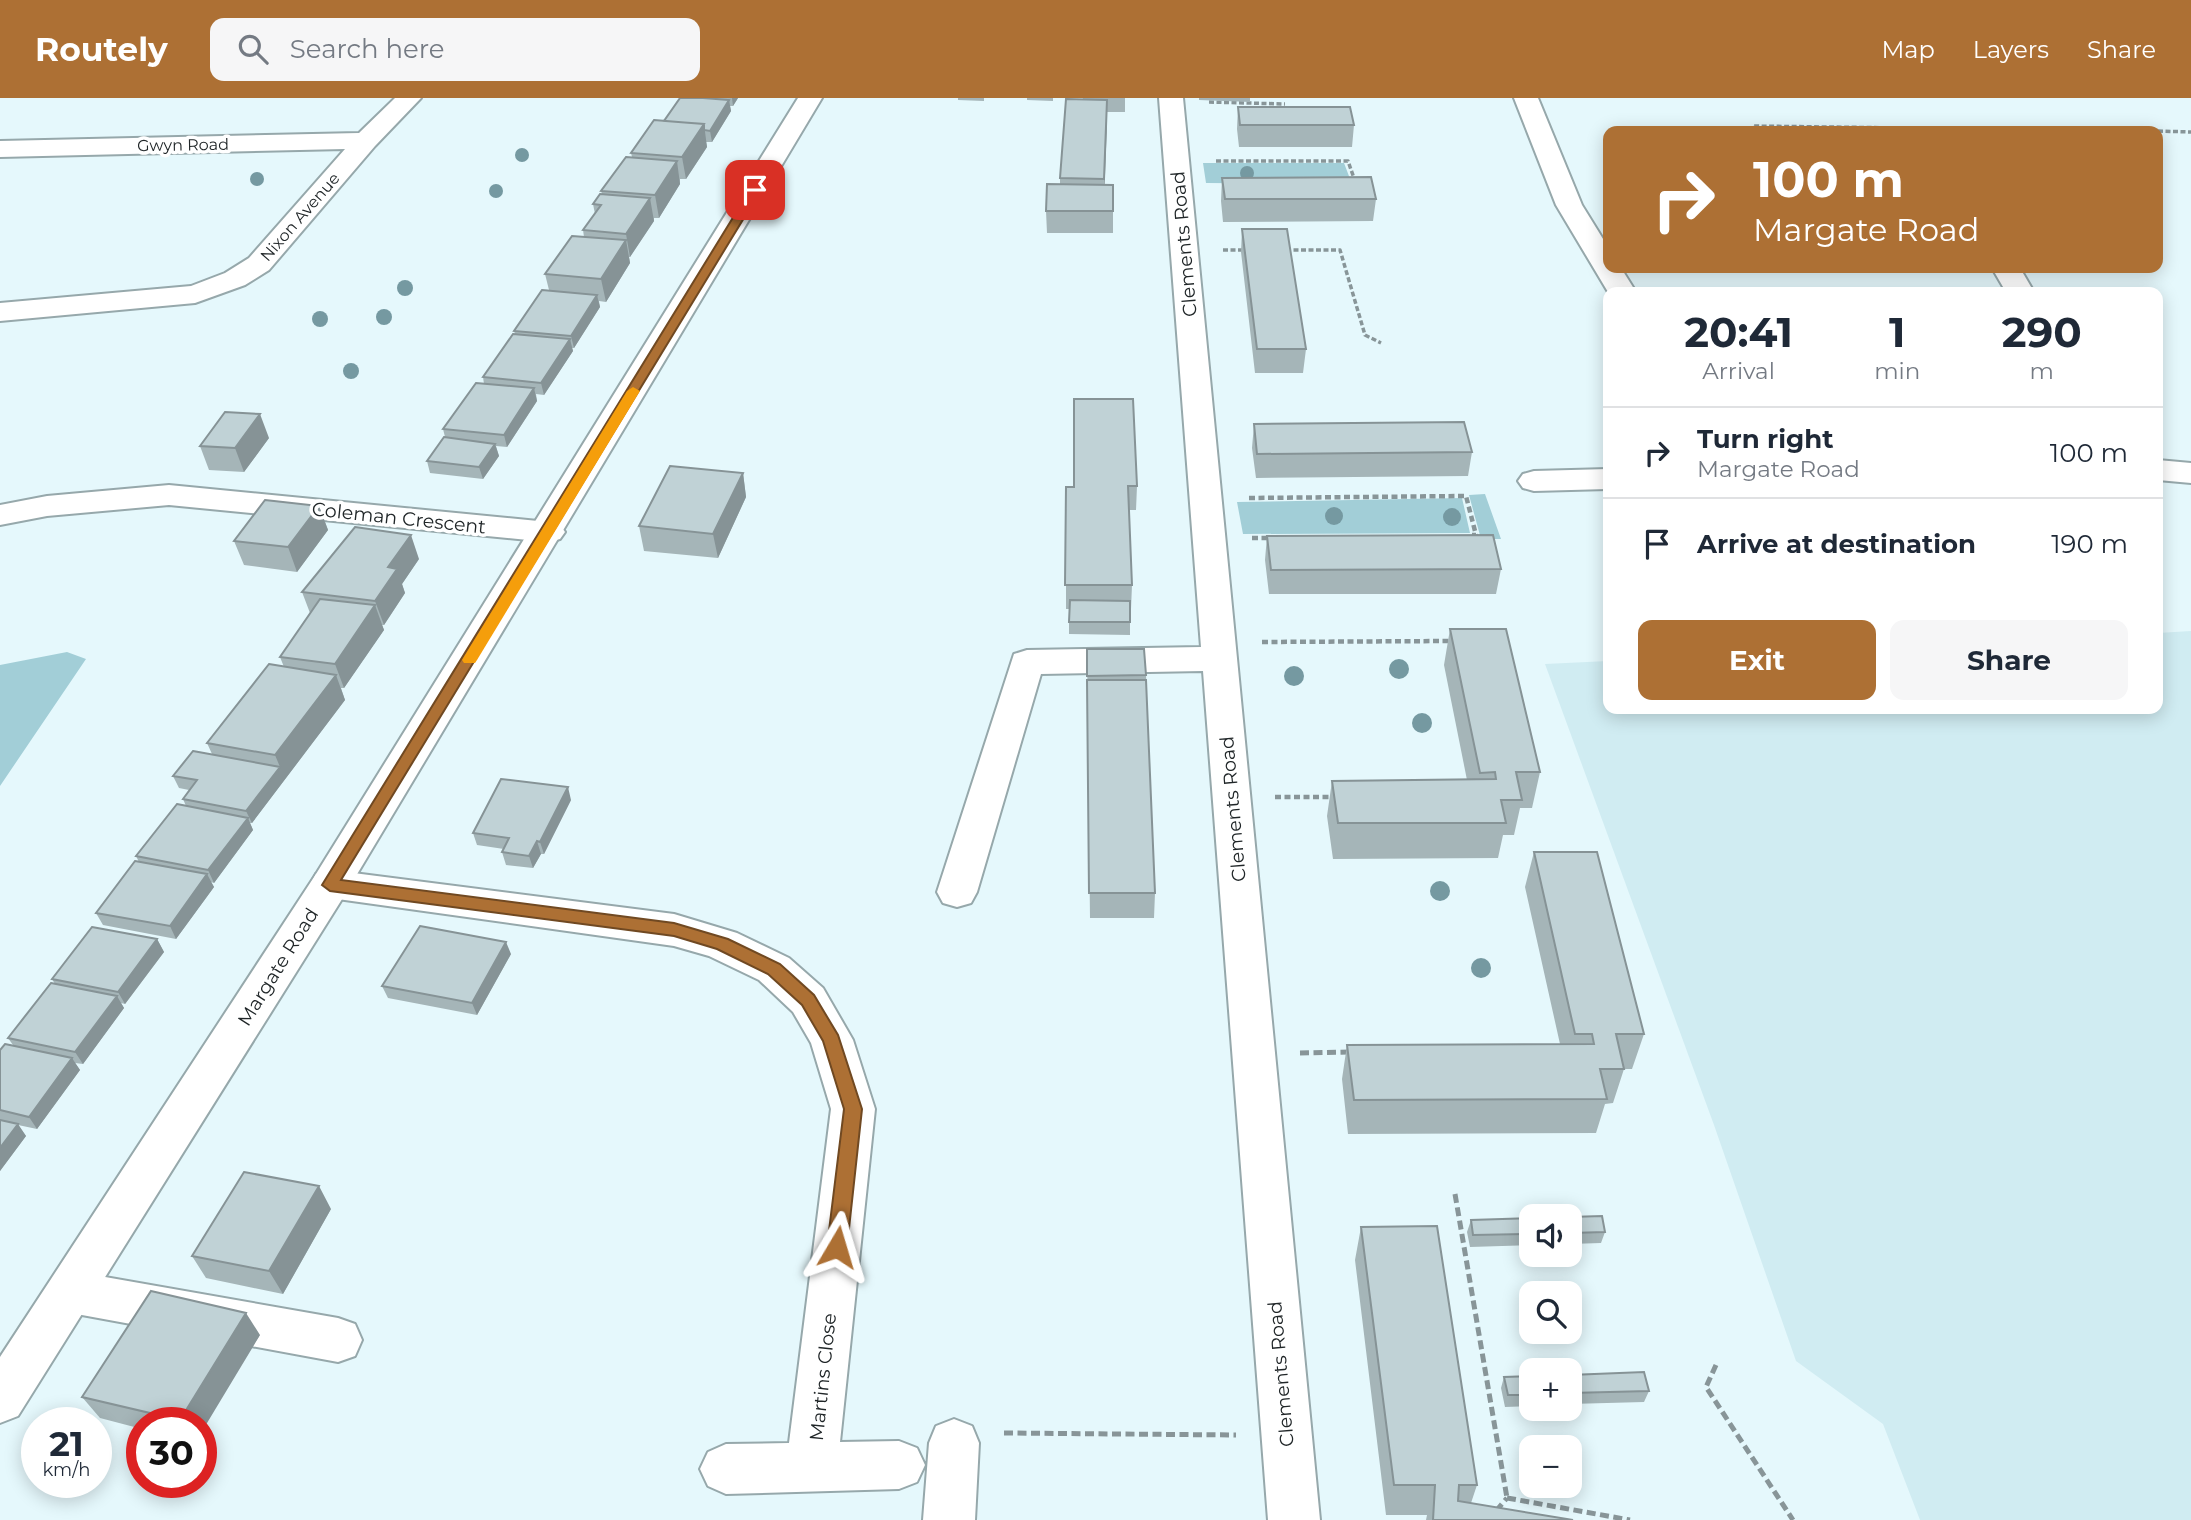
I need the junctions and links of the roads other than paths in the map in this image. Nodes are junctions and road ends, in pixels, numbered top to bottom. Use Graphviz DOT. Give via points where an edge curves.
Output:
graph roads {
  1 [pos="409,98"];
  2 [pos="810,98"];
  3 [pos="1525,98"];
  4 [pos="1172,99"];
  5 [pos="366,141"];
  6 [pos="0,149"];
  7 [pos="1603,261"];
  8 [pos="0,312"];
  9 [pos="2163,470"];
  10 [pos="2191,473"];
  11 [pos="1603,479"];
  12 [pos="1534,481"];
  13 [pos="0,515"];
  14 [pos="548,532"];
  15 [pos="1219,650"];
  16 [pos="330,885"];
  17 [pos="957,892"];
  18 [pos="71,1292"];
  19 [pos="338,1340"];
  20 [pos="0,1400"];
  21 [pos="975,1438"];
  22 [pos="899,1465"];
  23 [pos="812,1467"];
  24 [pos="726,1469"];
  25 [pos="949,1520"];
  26 [pos="1294,1520"];
  1 -- 5 [label="street, Nixon Avenue"];
  2 -- 14 [label="street, Margate Road"];
  3 -- 7 [label="street" via="1569,205"];
  4 -- 15 [label="street, Clements Road"];
  5 -- 6 [label="street, Gwyn Road"];
  5 -- 8 [label="street, Nixon Avenue" via="259,264 235,279 195,294"];
  9 -- 10 [label="street"];
  11 -- 12 [label="street"];
  13 -- 14 [label="street, Coleman Crescent" via="169,495"];
  14 -- 16 [label="street, Margate Road"];
  15 -- 17 [label="street" via="1027,662"];
  15 -- 26 [label="street, Clements Road"];
  16 -- 18 [label="street, Margate Road"];
  16 -- 23 [label="street, Martins Close" via="674,930 722,944 774,969 808,1000 832,1040 853,1109"];
  18 -- 19 [label="street"];
  18 -- 20 [label="street, Margate Road"];
  21 -- 25 [label="street"];
  22 -- 23 [label="street, Martins Close"];
  23 -- 24 [label="street, Martins Close"];
}
